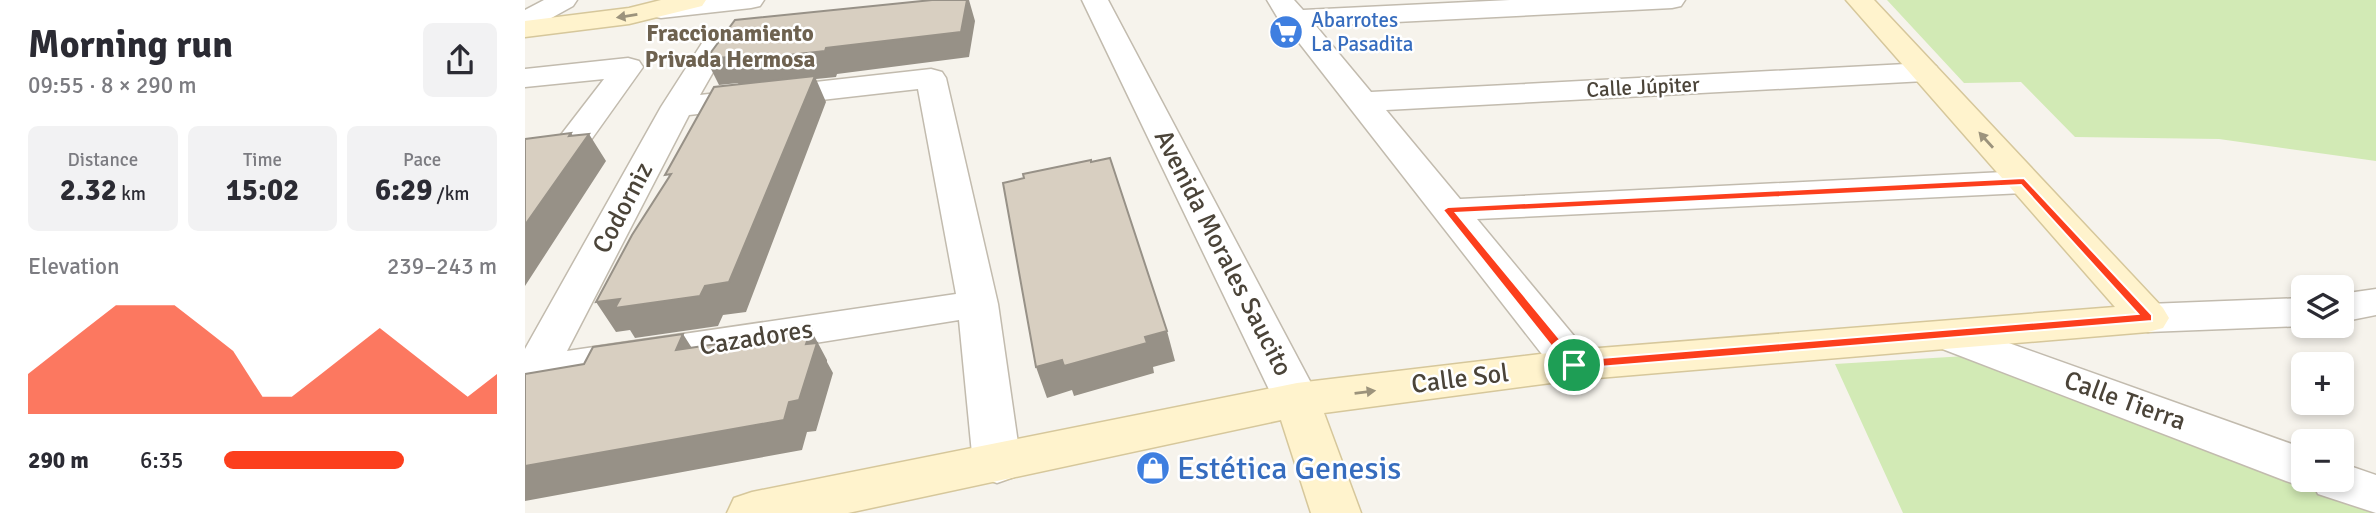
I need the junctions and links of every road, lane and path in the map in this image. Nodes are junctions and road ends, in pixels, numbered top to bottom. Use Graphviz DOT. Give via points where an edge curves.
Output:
graph roads {
  1 [pos="564,0"];
  2 [pos="693,0"];
  3 [pos="751,0"];
  4 [pos="1095,0"];
  5 [pos="1672,0"];
  6 [pos="1859,0"];
  7 [pos="661,10"];
  8 [pos="1286,10"];
  9 [pos="525,21"];
  10 [pos="525,29"];
  11 [pos="714,46"];
  12 [pos="1925,72"];
  13 [pos="531,93"];
  14 [pos="1360,103"];
  15 [pos="677,107"];
  16 [pos="574,140"];
  17 [pos="2024,181"];
  18 [pos="1448,210"];
  19 [pos="978,304"];
  20 [pos="2291,312"];
  21 [pos="2148,318"];
  22 [pos="1947,335"];
  23 [pos="1574,365"];
  24 [pos="534,372"];
  25 [pos="1297,400"];
  26 [pos="997,464"];
  27 [pos="2291,464"];
  28 [pos="2354,487"];
  29 [pos="2376,495"];
  30 [pos="753,513"];
  31 [pos="1336,513"];
  1 -- 9 [label="street"];
  2 -- 7 [label="main road"];
  3 -- 7 [label="street"];
  4 -- 25 [label="street, Avenida Morales Saucito"];
  5 -- 8 [label="street"];
  6 -- 12 [label="main road"];
  7 -- 10 [label="main road, one-way"];
  8 -- 14 [label="street"];
  11 -- 15 [label="street, Codorniz"];
  12 -- 14 [label="street, Calle Júpiter"];
  17 -- 12 [label="main road, one-way"];
  13 -- 16 [label="street" via="611,91"];
  14 -- 18 [label="street"];
  15 -- 19 [label="street" via="931,78"];
  15 -- 24 [label="street, Codorniz"];
  17 -- 18 [label="street"];
  17 -- 21 [label="main road"];
  18 -- 23 [label="street"];
  19 -- 24 [label="street, Cazadores"];
  19 -- 26 [label="street"];
  20 -- 21 [label="street, Calle Sol"];
  21 -- 22 [label="main road, Calle Sol"];
  22 -- 23 [label="main road, Calle Sol"];
  22 -- 27 [label="street, Calle Tierra"];
  25 -- 23 [label="main road, Calle Sol, one-way"];
  25 -- 26 [label="main road, Calle Sol"];
  25 -- 31 [label="main road, Avenida Morales Saucito"];
  26 -- 30 [label="main road, Calle Sol"];
  28 -- 29 [label="street"];
}
